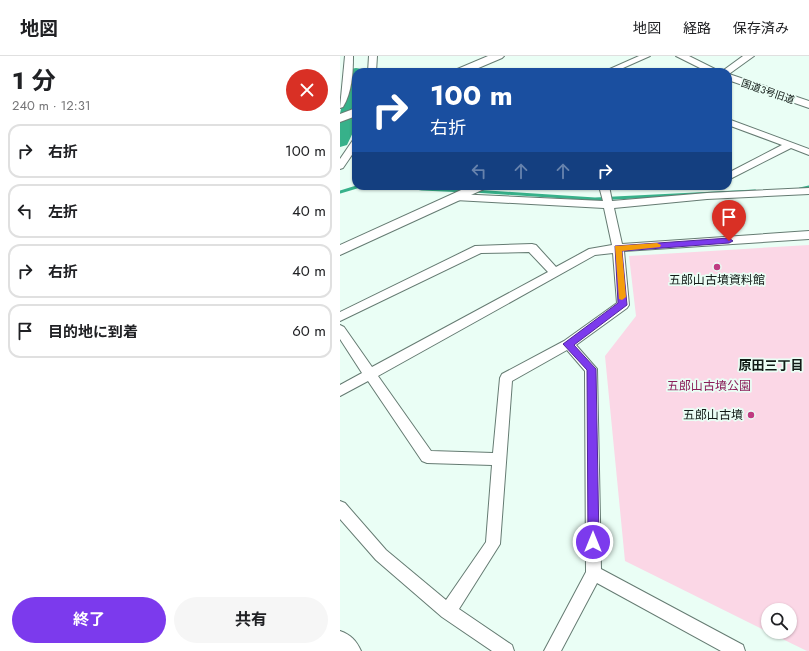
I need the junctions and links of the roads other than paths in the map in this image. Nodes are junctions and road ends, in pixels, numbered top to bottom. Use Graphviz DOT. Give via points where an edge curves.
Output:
graph roads {
  1 [pos="349,56"];
  2 [pos="372,56"];
  3 [pos="646,56"];
  4 [pos="681,56"];
  5 [pos="749,56"];
  6 [pos="489,57"];
  7 [pos="372,68"];
  8 [pos="467,68"];
  9 [pos="617,68"];
  10 [pos="707,68"];
  11 [pos="732,68"];
  12 [pos="732,78"];
  13 [pos="340,105"];
  14 [pos="809,105"];
  15 [pos="352,114"];
  16 [pos="340,118"];
  17 [pos="732,123"];
  18 [pos="790,145"];
  19 [pos="352,148"];
  20 [pos="809,152"];
  21 [pos="340,166"];
  22 [pos="732,175"];
  23 [pos="471,190"];
  24 [pos="605,190"];
  25 [pos="710,190"];
  26 [pos="809,191"];
  27 [pos="707,196"];
  28 [pos="455,197"];
  29 [pos="608,205"];
  30 [pos="809,235"];
  31 [pos="618,248"];
  32 [pos="340,250"];
  33 [pos="555,273"];
  34 [pos="340,317"];
  35 [pos="340,330"];
  36 [pos="568,344"];
  37 [pos="370,374"];
  38 [pos="340,392"];
  39 [pos="498,459"];
  40 [pos="340,508"];
  41 [pos="594,573"];
  42 [pos="448,611"];
  43 [pos="340,644"];
  44 [pos="346,651"];
  45 [pos="506,651"];
  46 [pos="552,651"];
  47 [pos="737,651"];
  1 -- 13 [label="street" via="350,74"];
  2 -- 7 [label="street"];
  3 -- 9 [label="street"];
  4 -- 10 [label="street"];
  5 -- 11 [label="street"];
  6 -- 8 [label="main road"];
  12 -- 14 [label="street, 国道3号旧道"];
  15 -- 16 [label="main road"];
  17 -- 18 [label="street"];
  18 -- 20 [label="street"];
  18 -- 22 [label="street"];
  19 -- 21 [label="street"];
  23 -- 28 [label="street"];
  24 -- 29 [label="street"];
  25 -- 27 [label="street"];
  26 -- 27 [label="street"];
  27 -- 29 [label="street"];
  28 -- 29 [label="street"];
  28 -- 32 [label="street"];
  29 -- 31 [label="street"];
  30 -- 31 [label="street"];
  31 -- 33 [label="street" via="593,252"];
  31 -- 36 [label="street" via="623,305"];
  33 -- 34 [label="street" via="532,248 479,249"];
  33 -- 37 [label="street"];
  35 -- 37 [label="street"];
  36 -- 39 [label="street" via="506,378"];
  36 -- 41 [label="street" via="591,369"];
  37 -- 38 [label="street"];
  37 -- 39 [label="street" via="427,457"];
  39 -- 42 [label="street" via="493,544"];
  40 -- 42 [label="street" via="381,555"];
  41 -- 46 [label="street"];
  41 -- 47 [label="street"];
  42 -- 45 [label="street"];
  43 -- 44 [label="highway"];
}
